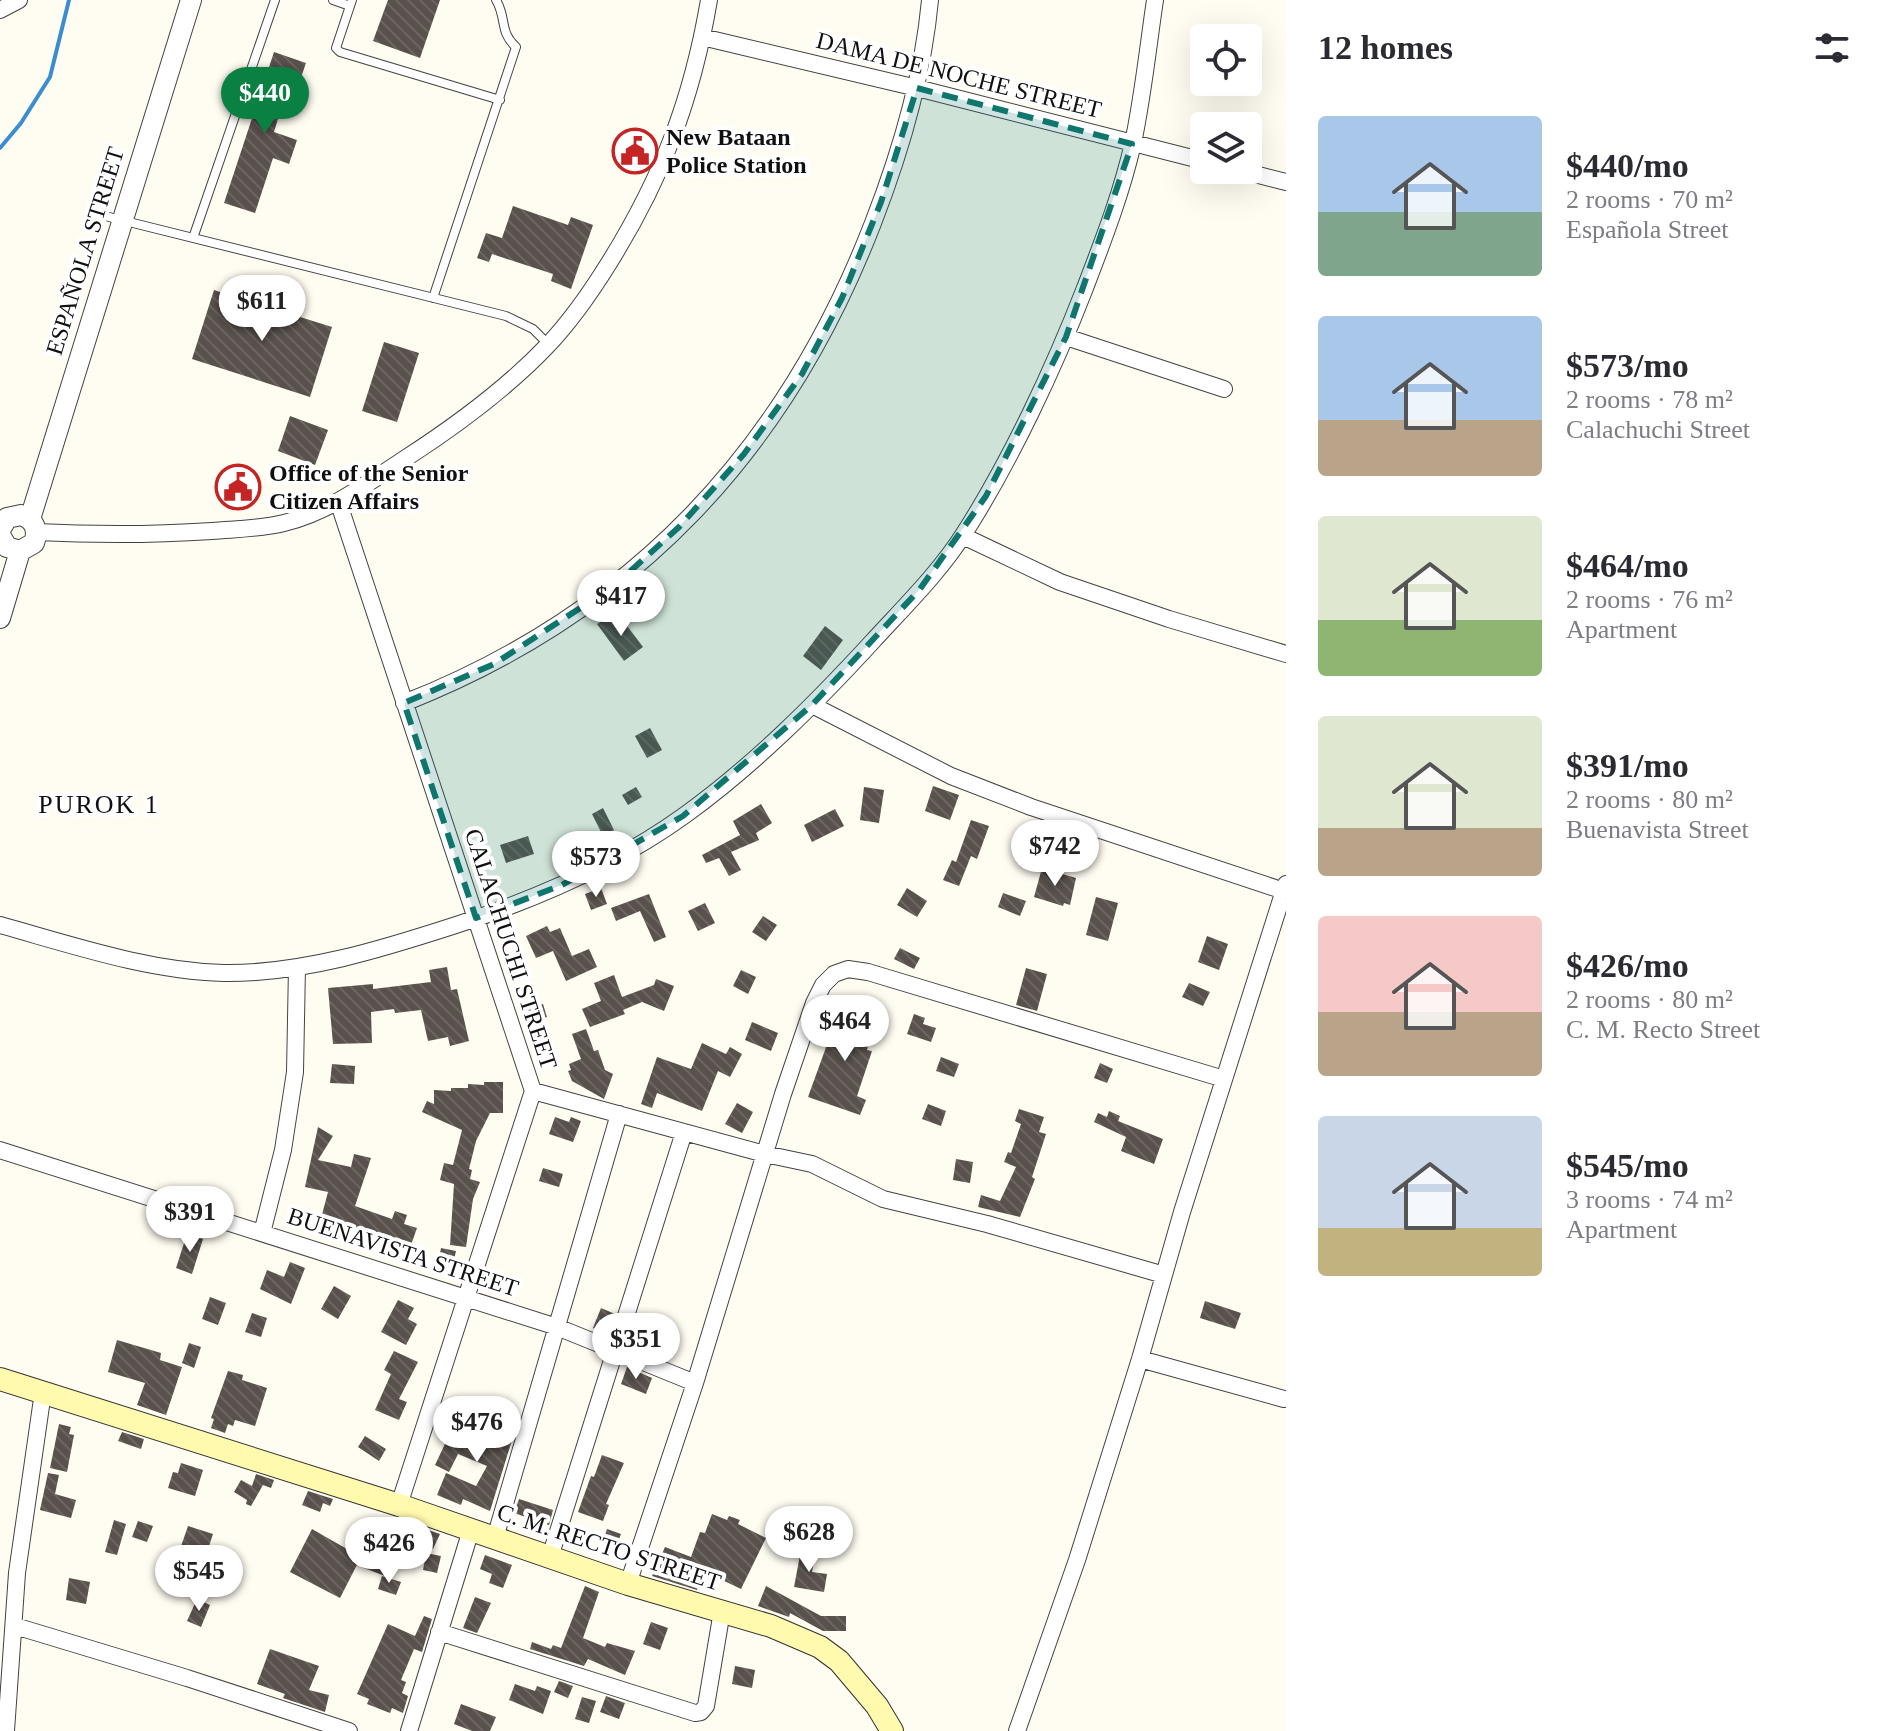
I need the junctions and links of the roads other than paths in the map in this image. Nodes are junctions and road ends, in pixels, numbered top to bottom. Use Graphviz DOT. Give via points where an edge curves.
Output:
graph roads {
  1 [pos="19,0"];
  2 [pos="177,0"];
  3 [pos="191,0"];
  4 [pos="275,0"];
  5 [pos="333,0"];
  6 [pos="496,0"];
  7 [pos="709,0"];
  8 [pos="930,0"];
  9 [pos="1155,0"];
  10 [pos="351,3"];
  11 [pos="0,10"];
  12 [pos="702,37"];
  13 [pos="917,88"];
  14 [pos="500,100"];
  15 [pos="1132,144"];
  16 [pos="1190,158"];
  17 [pos="1262,176"];
  18 [pos="1286,182"];
  19 [pos="115,218"];
  20 [pos="193,238"];
  21 [pos="433,298"];
  22 [pos="1066,337"];
  23 [pos="549,345"];
  24 [pos="1224,389"];
  25 [pos="338,501"];
  26 [pos="12,531"];
  27 [pos="963,536"];
  28 [pos="0,570"];
  29 [pos="0,618"];
  30 [pos="1286,654"];
  31 [pos="404,703"];
  32 [pos="812,705"];
  33 [pos="1285,888"];
  34 [pos="476,918"];
  35 [pos="0,925"];
  36 [pos="297,967"];
  37 [pos="1224,1079"];
  38 [pos="533,1091"];
  39 [pos="619,1114"];
  40 [pos="684,1132"];
  41 [pos="0,1150"];
  42 [pos="765,1154"];
  43 [pos="262,1233"];
  44 [pos="1164,1275"];
  45 [pos="465,1297"];
  46 [pos="557,1327"];
  47 [pos="616,1350"];
  48 [pos="1140,1359"];
  49 [pos="0,1379"];
  50 [pos="695,1383"];
  51 [pos="43,1392"];
  52 [pos="1284,1399"];
  53 [pos="399,1505"];
  54 [pos="471,1530"];
  55 [pos="495,1538"];
  56 [pos="550,1557"];
  57 [pos="628,1584"];
  58 [pos="722,1611"];
  59 [pos="15,1626"];
  60 [pos="439,1632"];
  61 [pos="6,1731"];
  62 [pos="349,1731"];
  63 [pos="409,1731"];
  64 [pos="892,1731"];
  65 [pos="1017,1731"];
  1 -- 11 [label="street"];
  2 -- 19 [label="street, ESPAÑOLA STREET"];
  3 -- 19 [label="street, ESPAÑOLA STREET"];
  4 -- 20 [label="lane"];
  5 -- 10 [label="lane"];
  6 -- 14 [label="lane" via="505,35 516,47"];
  7 -- 12 [label="street"];
  8 -- 13 [label="street"];
  9 -- 15 [label="street"];
  10 -- 14 [label="lane" via="336,48 340,52"];
  12 -- 13 [label="street, DAMA DE NOCHE STREET"];
  12 -- 23 [label="street" via="682,114 655,183 595,285"];
  13 -- 15 [label="street, DAMA DE NOCHE STREET"];
  13 -- 31 [label="street" via="881,202 842,298 802,374 744,454 679,527 614,586 494,664"];
  14 -- 21 [label="lane"];
  15 -- 16 [label="street, DAMA DE NOCHE STREET"];
  15 -- 22 [label="street"];
  17 -- 18 [label="street"];
  19 -- 20 [label="lane"];
  19 -- 26 [label="street, ESPAÑOLA STREET"];
  20 -- 21 [label="lane"];
  21 -- 23 [label="lane" via="521,322"];
  22 -- 24 [label="street"];
  22 -- 27 [label="street"];
  23 -- 25 [label="street" via="482,406"];
  25 -- 26 [label="street" via="282,524 248,528 146,534"];
  25 -- 31 [label="street, CALACHUCHI STREET"];
  26 -- 28 [label="street, ESPAÑOLA STREET"];
  26 -- 29 [label="street, ESPAÑOLA STREET"];
  27 -- 30 [label="street" via="1060,582"];
  27 -- 32 [label="street"];
  31 -- 34 [label="street, CALACHUCHI STREET"];
  32 -- 33 [label="street" via="951,776 1098,830"];
  32 -- 34 [label="street" via="725,783 633,849 562,885"];
  33 -- 37 [label="street"];
  34 -- 36 [label="street"];
  34 -- 38 [label="street, CALACHUCHI STREET"];
  35 -- 36 [label="street" via="180,968 222,973"];
  36 -- 43 [label="street" via="295,1072"];
  37 -- 42 [label="street" via="848,969 823,985 814,1003"];
  37 -- 44 [label="street"];
  38 -- 39 [label="street"];
  38 -- 45 [label="street, CALACHUCHI STREET"];
  39 -- 40 [label="street"];
  39 -- 46 [label="street"];
  40 -- 42 [label="street"];
  40 -- 47 [label="street"];
  41 -- 43 [label="street, BUENAVISTA STREET"];
  42 -- 44 [label="street" via="812,1164 883,1199"];
  42 -- 50 [label="street"];
  43 -- 45 [label="street, BUENAVISTA STREET"];
  44 -- 48 [label="street"];
  45 -- 46 [label="street, BUENAVISTA STREET"];
  45 -- 53 [label="street, CALACHUCHI STREET"];
  46 -- 47 [label="street, BUENAVISTA STREET"];
  46 -- 55 [label="street"];
  47 -- 50 [label="street, BUENAVISTA STREET"];
  47 -- 56 [label="street"];
  48 -- 52 [label="street"];
  48 -- 65 [label="street"];
  49 -- 51 [label="main road, C. M. RECTO STREET"];
  50 -- 57 [label="street"];
  51 -- 53 [label="main road, C. M. RECTO STREET"];
  51 -- 59 [label="street" via="17,1573"];
  53 -- 54 [label="main road, C. M. RECTO STREET"];
  54 -- 55 [label="main road, C. M. RECTO STREET"];
  54 -- 60 [label="street"];
  55 -- 56 [label="main road, C. M. RECTO STREET"];
  56 -- 57 [label="main road, C. M. RECTO STREET"];
  57 -- 58 [label="main road, C. M. RECTO STREET"];
  58 -- 60 [label="street" via="706,1706 695,1713"];
  58 -- 64 [label="main road, C. M. RECTO STREET" via="820,1647 859,1683"];
  59 -- 61 [label="street"];
  59 -- 62 [label="street"];
  60 -- 63 [label="street"];
}
